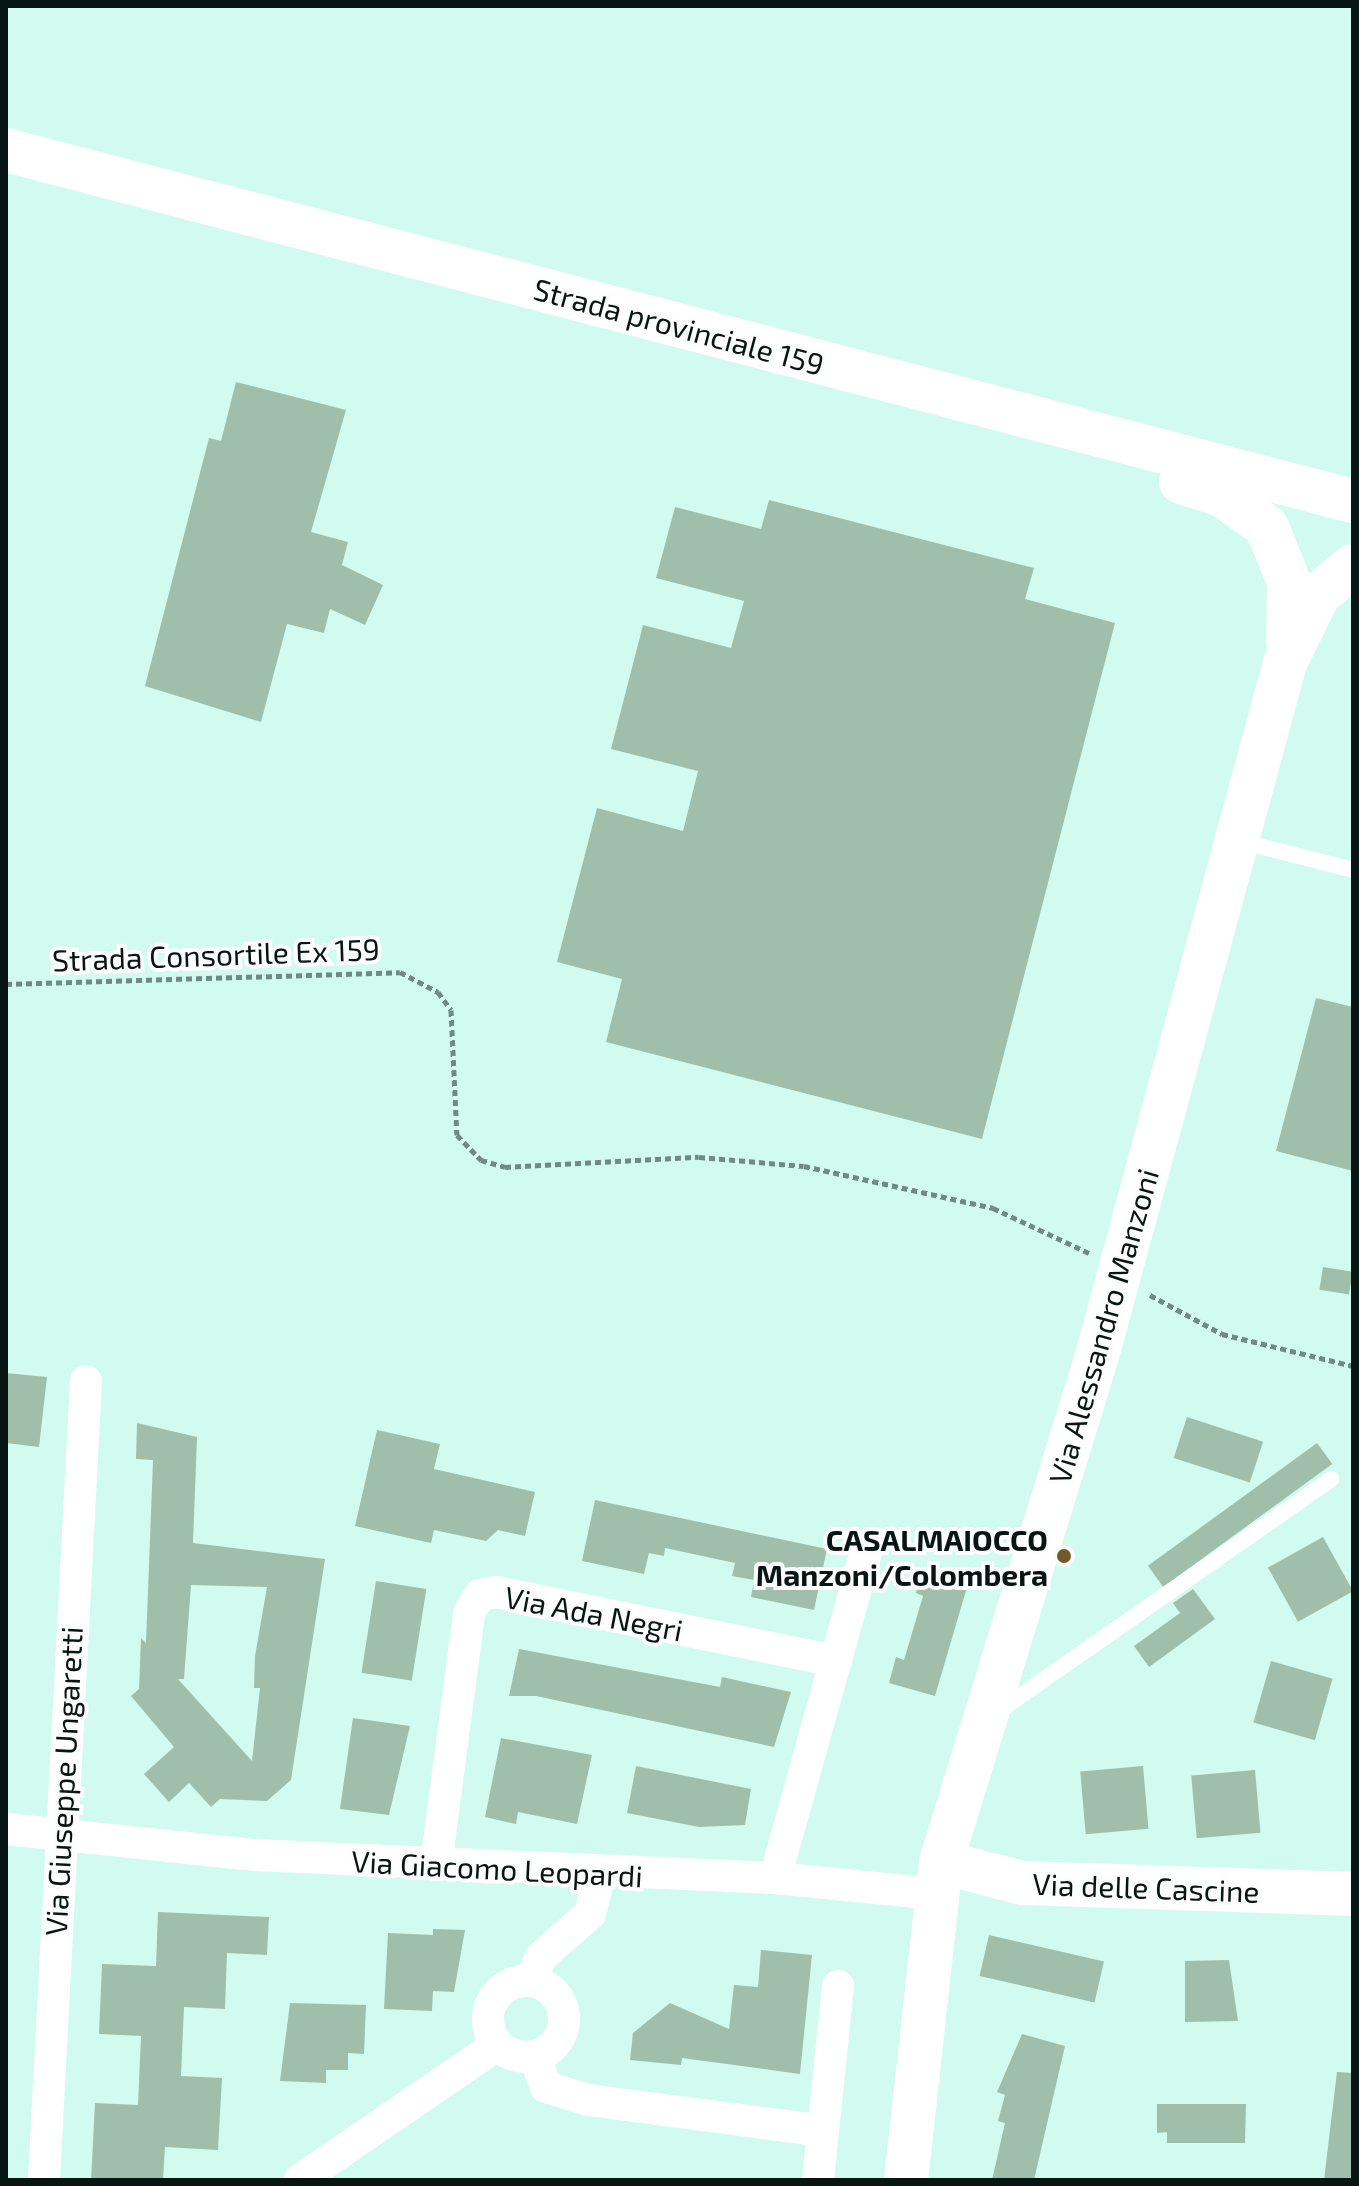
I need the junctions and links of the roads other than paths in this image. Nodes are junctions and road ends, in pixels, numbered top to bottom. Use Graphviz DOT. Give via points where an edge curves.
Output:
graph roads {
  1 [pos="6,150"];
  2 [pos="1069,427"];
  3 [pos="1353,501"];
  4 [pos="1353,566"];
  5 [pos="1285,663"];
  6 [pos="1239,841"];
  7 [pos="1353,870"];
  8 [pos="86,1381"];
  9 [pos="1332,1479"];
  10 [pos="868,1546"];
  11 [pos="836,1661"];
  12 [pos="988,1719"];
  13 [pos="6,1829"];
  14 [pos="60,1834"];
  15 [pos="436,1865"];
  16 [pos="600,1874"];
  17 [pos="775,1878"];
  18 [pos="938,1878"];
  19 [pos="1353,1894"];
  20 [pos="529,1981"];
  21 [pos="838,1986"];
  22 [pos="497,2045"];
  23 [pos="535,2057"];
  24 [pos="823,2131"];
  25 [pos="44,2180"];
  26 [pos="300,2180"];
  27 [pos="818,2180"];
  28 [pos="906,2180"];
  1 -- 2 [label="street, Strada provinciale 159"];
  2 -- 3 [label="street, Strada provinciale 159"];
  2 -- 5 [label="street" via="1119,463 1222,495 1267,527 1289,582"];
  4 -- 5 [label="street" via="1312,603"];
  5 -- 6 [label="street, Via Alessandro Manzoni"];
  6 -- 7 [label="lane"];
  6 -- 12 [label="street, Via Alessandro Manzoni" via="1097,1356"];
  8 -- 14 [label="street, Via Giuseppe Ungaretti"];
  9 -- 12 [label="lane"];
  10 -- 11 [label="street"];
  11 -- 15 [label="street, Via Ada Negri" via="496,1592 480,1595 469,1613"];
  11 -- 17 [label="street"];
  12 -- 18 [label="street, Via Alessandro Manzoni"];
  13 -- 14 [label="street, Via Giacomo Leopardi"];
  14 -- 15 [label="street, Via Giacomo Leopardi"];
  14 -- 25 [label="street, Via Giuseppe Ungaretti"];
  15 -- 16 [label="street, Via Giacomo Leopardi"];
  16 -- 17 [label="street, Via Giacomo Leopardi"];
  16 -- 20 [label="street" via="590,1914 541,1957"];
  17 -- 18 [label="street, Via Giacomo Leopardi"];
  18 -- 19 [label="street, Via delle Cascine"];
  18 -- 28 [label="street, Via Alessandro Manzoni"];
  20 -- 22 [label="street" via="497,1994 489,2029"];
  20 -- 23 [label="street" via="549,1988 562,2005 564,2027 554,2046"];
  21 -- 24 [label="street"];
  22 -- 23 [label="street"];
  22 -- 26 [label="street"];
  23 -- 24 [label="street" via="546,2087 588,2100"];
  24 -- 27 [label="street"];
}
